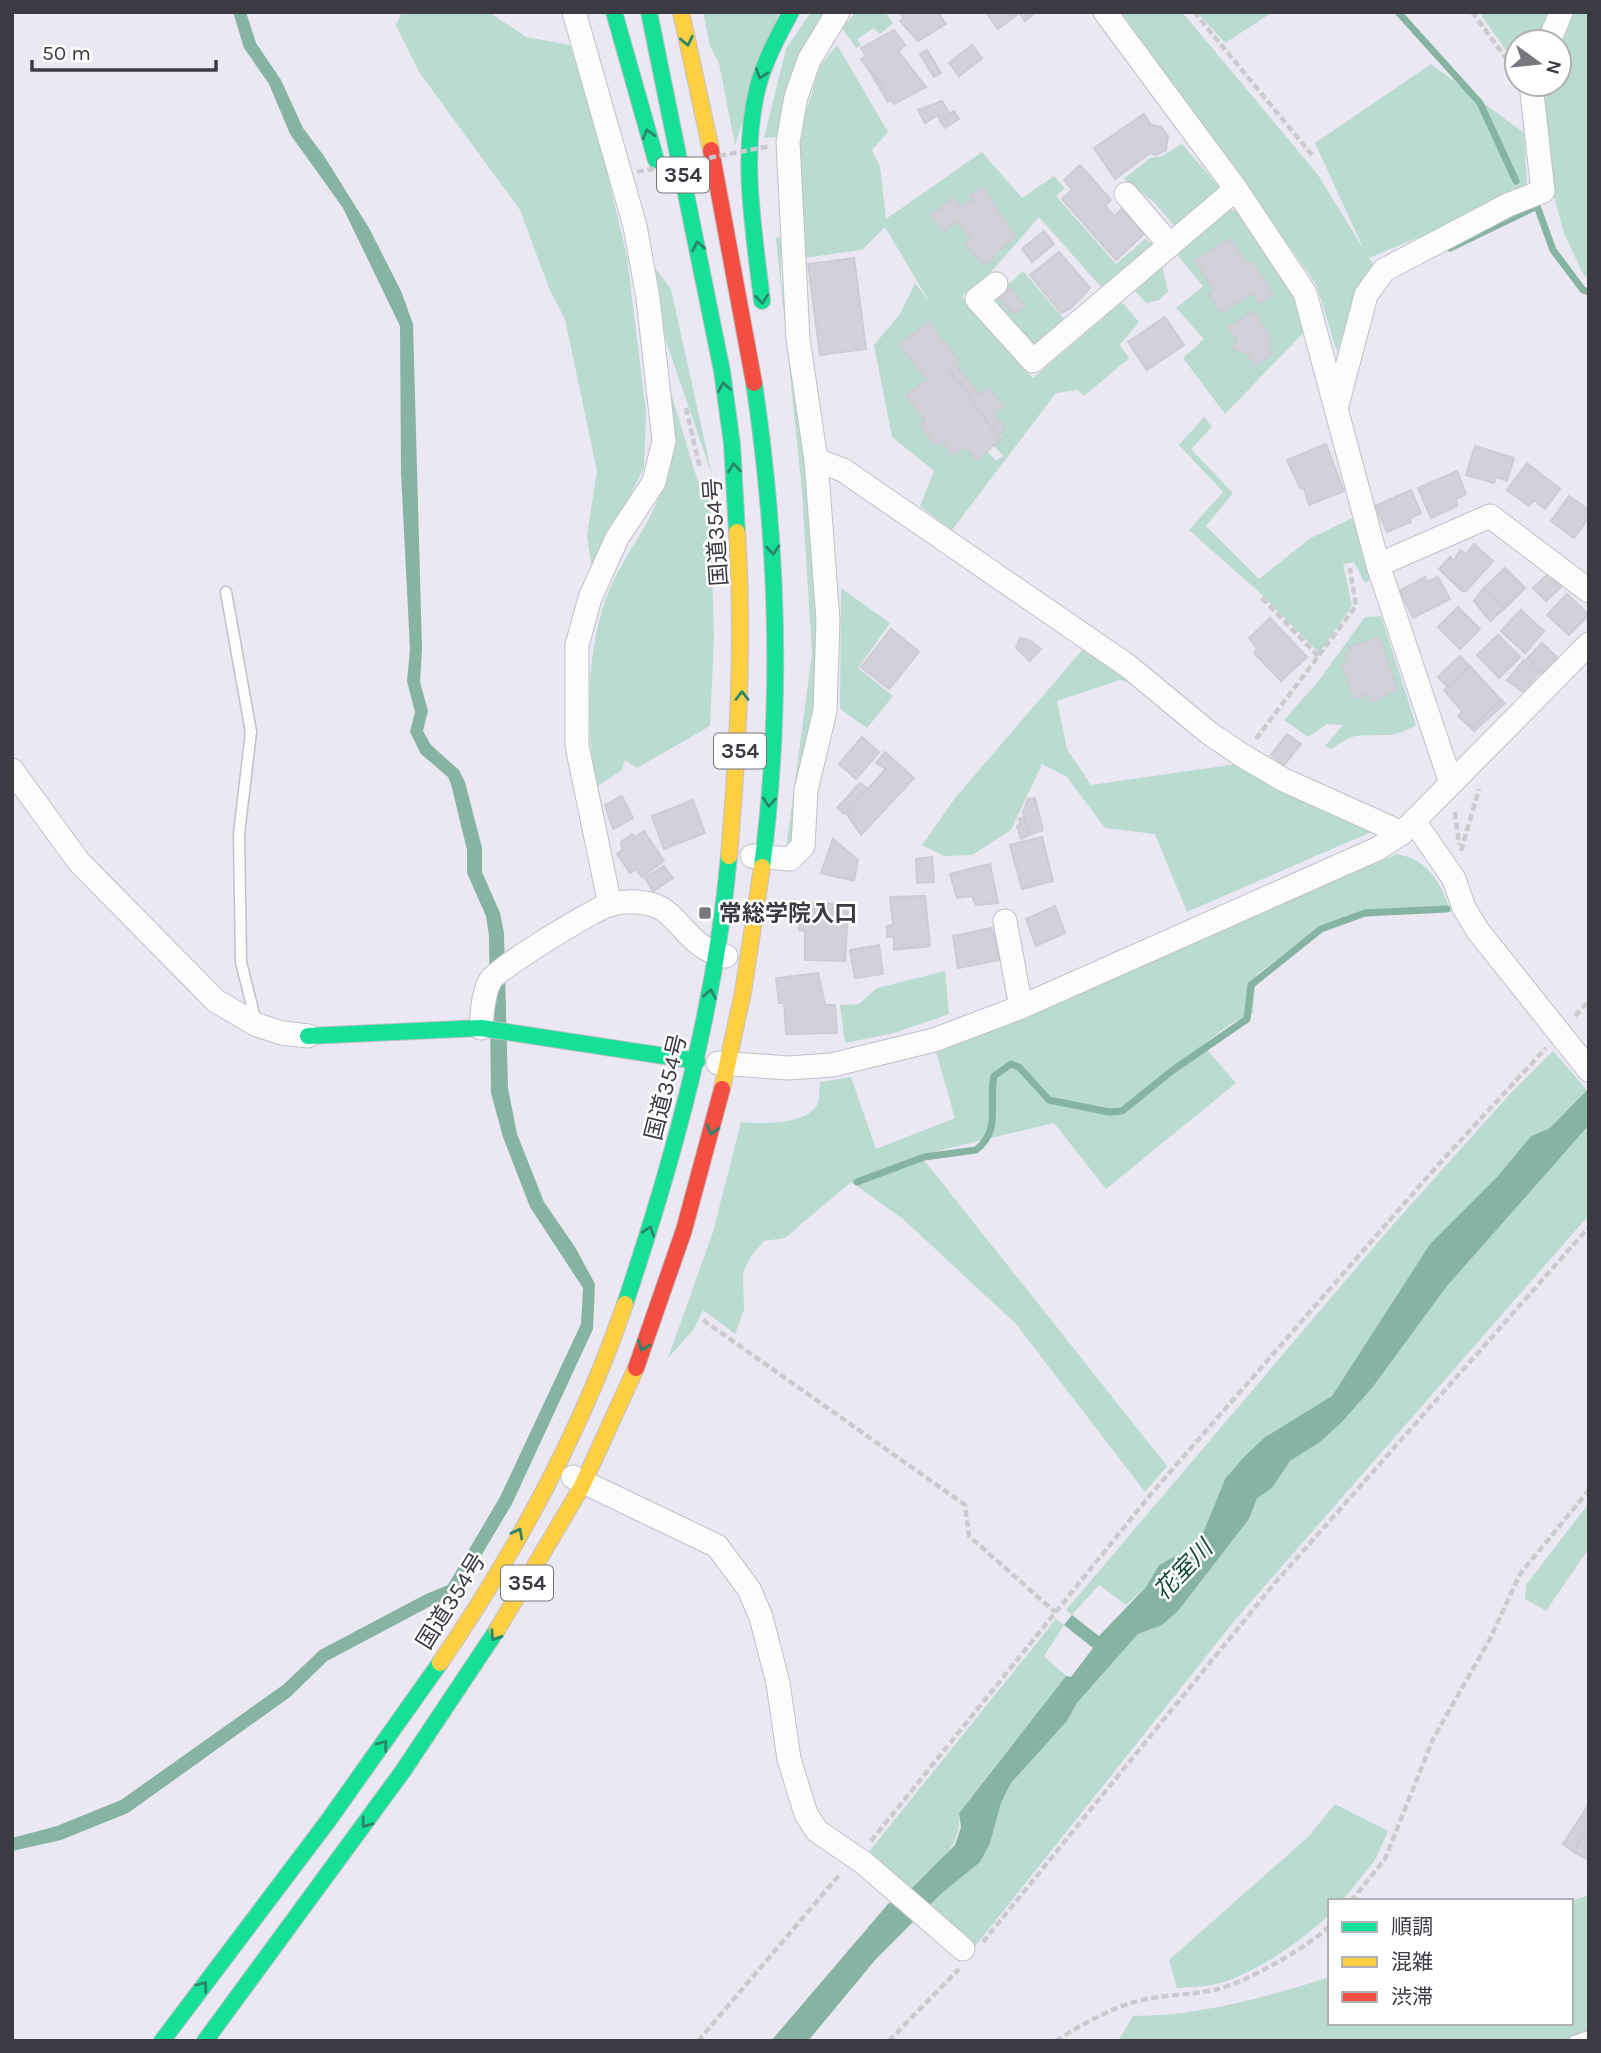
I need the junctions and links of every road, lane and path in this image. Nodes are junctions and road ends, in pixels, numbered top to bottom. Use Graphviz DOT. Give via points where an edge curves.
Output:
graph roads {
  1 [pos="574,12"];
  2 [pos="614,12"];
  3 [pos="649,12"];
  4 [pos="681,12"];
  5 [pos="791,12"];
  6 [pos="838,12"];
  7 [pos="1105,12"];
  8 [pos="1194,12"];
  9 [pos="1472,12"];
  10 [pos="1503,57"];
  11 [pos="1533,98"];
  12 [pos="770,146"];
  13 [pos="1312,155"];
  14 [pos="637,172"];
  15 [pos="662,183"];
  16 [pos="1236,189"];
  17 [pos="1126,194"];
  18 [pos="676,232"];
  19 [pos="1170,244"];
  20 [pos="996,284"];
  21 [pos="716,337"];
  22 [pos="752,361"];
  23 [pos="1337,405"];
  24 [pos="816,460"];
  25 [pos="1378,565"];
  26 [pos="1350,568"];
  27 [pos="1589,591"];
  28 [pos="226,592"];
  29 [pos="1262,598"];
  30 [pos="1589,644"];
  31 [pos="1320,658"];
  32 [pos="1243,756"];
  33 [pos="12,770"];
  34 [pos="1451,783"];
  35 [pos="1481,784"];
  36 [pos="1408,827"];
  37 [pos="733,852"];
  38 [pos="764,858"];
  39 [pos="610,905"];
  40 [pos="1005,921"];
  41 [pos="717,955"];
  42 [pos="750,961"];
  43 [pos="1589,1002"];
  44 [pos="1021,1007"];
  45 [pos="257,1024"];
  46 [pos="481,1028"];
  47 [pos="308,1036"];
  48 [pos="1562,1038"];
  49 [pos="697,1061"];
  50 [pos="729,1064"];
  51 [pos="1589,1070"];
  52 [pos="1589,1227"];
  53 [pos="702,1320"];
  54 [pos="554,1468"];
  55 [pos="584,1482"];
  56 [pos="1589,1490"];
  57 [pos="1055,1612"];
  58 [pos="860,1859"];
  59 [pos="1353,1899"];
  60 [pos="1328,1928"];
  61 [pos="969,1954"];
  62 [pos="1589,2036"];
  63 [pos="162,2041"];
  64 [pos="205,2041"];
  65 [pos="698,2041"];
  66 [pos="889,2041"];
  67 [pos="1056,2041"];
  68 [pos="1574,2041"];
  1 -- 39 [label="street" via="635,226 664,441 654,482 617,538 590,598 577,645 577,746"];
  15 -- 2 [label="main road, one-way"];
  21 -- 3 [label="main road, 国道354号 / 354, one-way"];
  4 -- 22 [label="main road, 354, one-way"];
  5 -- 22 [label="main road, one-way" via="771,50 751,110 749,166 762,319"];
  6 -- 24 [label="street" via="809,60 788,142 798,339"];
  7 -- 16 [label="street"];
  8 -- 13 [label="path"];
  9 -- 10 [label="path"];
  11 -- 23 [label="street" via="1543,191 1384,270 1366,295"];
  12 -- 14 [label="path, bridge"];
  16 -- 19 [label="street"];
  16 -- 23 [label="street" via="1305,293"];
  17 -- 19 [label="street"];
  18 -- 21 [label="main road" via="694,294"];
  19 -- 20 [label="street" via="1033,361 977,299"];
  37 -- 21 [label="main road, 国道354号 / 354, one-way" via="742,711 743,569 732,437"];
  22 -- 38 [label="main road, 354, one-way" via="775,570 775,715"];
  23 -- 25 [label="street"];
  24 -- 32 [label="street" via="843,470 1128,666"];
  24 -- 38 [label="street" via="828,620 825,711 806,790 803,846 790,859"];
  25 -- 27 [label="street" via="1490,516"];
  25 -- 34 [label="street"];
  26 -- 31 [label="path" via="1356,606"];
  28 -- 45 [label="lane" via="251,732 239,834 241,950"];
  29 -- 31 [label="path"];
  30 -- 34 [label="street"];
  31 -- 32 [label="path"];
  32 -- 36 [label="street" via="1284,780"];
  33 -- 45 [label="street" via="79,862 216,1001"];
  34 -- 35 [label="path" via="1459,859"];
  34 -- 36 [label="street"];
  36 -- 44 [label="street" via="1334,869"];
  36 -- 48 [label="street" via="1454,879 1478,931"];
  37 -- 38 [label="street"];
  37 -- 41 [label="main road, 国道354号 / 354"];
  38 -- 42 [label="main road, 354"];
  39 -- 41 [label="street" via="637,902 656,906 688,937"];
  39 -- 46 [label="street" via="511,962 491,980"];
  40 -- 44 [label="street"];
  41 -- 42 [label="street"];
  49 -- 41 [label="main road, 国道354号 / 354, one-way"];
  42 -- 50 [label="main road, 354"];
  43 -- 48 [label="path"];
  44 -- 50 [label="street" via="934,1040 832,1065"];
  45 -- 47 [label="street"];
  46 -- 47 [label="main road"];
  46 -- 49 [label="main road"];
  48 -- 51 [label="street"];
  48 -- 57 [label="path" via="1437,1166 1160,1483"];
  49 -- 50 [label="street"];
  54 -- 49 [label="main road, 国道354号 / 354, one-way" via="627,1296 654,1218"];
  50 -- 55 [label="main road, 354, one-way" via="659,1306"];
  52 -- 61 [label="path" via="1274,1584"];
  53 -- 57 [label="path" via="965,1505 969,1536"];
  54 -- 55 [label="street"];
  63 -- 54 [label="main road, 国道354号 / 354, one-way" via="399,1724 486,1593"];
  55 -- 58 [label="street" via="717,1546 734,1566 761,1616 797,1792 817,1831"];
  55 -- 64 [label="main road, 354, one-way" via="513,1609 428,1738"];
  56 -- 59 [label="path" via="1520,1574 1490,1639 1433,1739 1385,1859"];
  57 -- 58 [label="path"];
  58 -- 61 [label="street"];
  58 -- 65 [label="path"];
  60 -- 67 [label="path" via="1304,1947 1220,1989 1130,2003 1091,2019"];
  61 -- 66 [label="path"];
  62 -- 68 [label="lane"];
}
